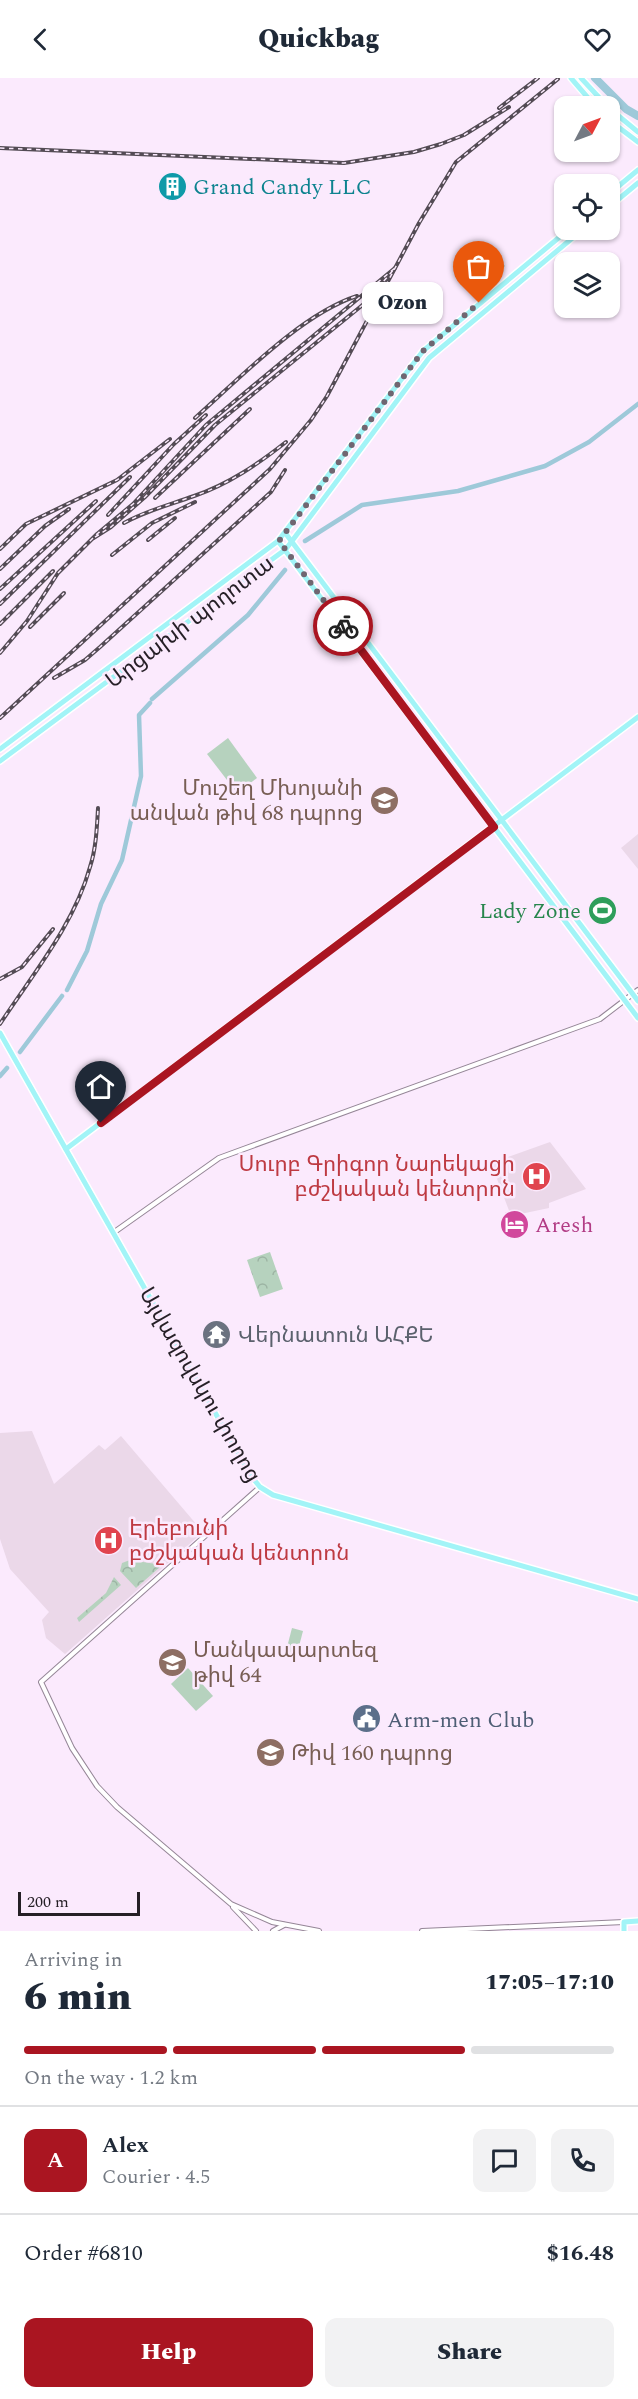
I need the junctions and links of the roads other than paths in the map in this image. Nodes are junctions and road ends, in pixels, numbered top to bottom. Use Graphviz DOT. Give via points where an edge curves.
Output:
graph roads {
  1 [pos="571,78"];
  2 [pos="581,78"];
  3 [pos="586,96"];
  4 [pos="598,96"];
  5 [pos="620,118"];
  6 [pos="620,129"];
  7 [pos="638,132"];
  8 [pos="638,142"];
  9 [pos="638,170"];
  10 [pos="638,183"];
  11 [pos="620,185"];
  12 [pos="620,198"];
  13 [pos="570,240"];
  14 [pos="553,241"];
  15 [pos="560,249"];
  16 [pos="415,361"];
  17 [pos="422,366"];
  18 [pos="366,426"];
  19 [pos="374,431"];
  20 [pos="286,534"];
  21 [pos="279,541"];
  22 [pos="292,542"];
  23 [pos="286,549"];
  24 [pos="638,717"];
  25 [pos="0,749"];
  26 [pos="0,761"];
  27 [pos="502,821"];
  28 [pos="494,827"];
  29 [pos="635,992"];
  30 [pos="624,1000"];
  31 [pos="638,1001"];
  32 [pos="638,1018"];
  33 [pos="0,1033"];
  34 [pos="66,1149"];
  35 [pos="113,1233"];
  36 [pos="260,1487"];
  37 [pos="638,1599"];
  38 [pos="231,1904"];
  39 [pos="638,1921"];
  40 [pos="624,1922"];
  41 [pos="284,1925"];
  42 [pos="299,1930"];
  43 [pos="256,1931"];
  44 [pos="273,1931"];
  45 [pos="319,1931"];
  46 [pos="422,1931"];
  47 [pos="624,1931"];
  1 -- 3 [label="main road"];
  2 -- 4 [label="main road"];
  5 -- 7 [label="main road"];
  6 -- 8 [label="main road"];
  9 -- 11 [label="main road"];
  10 -- 12 [label="main road"];
  13 -- 15 [label="main road, Արցախի պողոտա"];
  14 -- 15 [label="main road"];
  14 -- 16 [label="main road, Արցախի պողոտա"];
  15 -- 17 [label="main road, Արցախի պողոտա"];
  16 -- 17 [label="main road"];
  16 -- 18 [label="main road, Արցախի պողոտա"];
  17 -- 19 [label="main road, Արցախի պողոտա"];
  18 -- 19 [label="main road"];
  18 -- 20 [label="main road, Արցախի պողոտա"];
  19 -- 22 [label="main road, Արցախի պողոտա"];
  20 -- 21 [label="main road, Արցախի պողոտա"];
  20 -- 22 [label="main road"];
  21 -- 23 [label="main road"];
  21 -- 25 [label="main road, Արցախի պողոտա"];
  22 -- 23 [label="main road, Արցախի պողոտա"];
  22 -- 27 [label="main road"];
  23 -- 26 [label="main road, Արցախի պողոտա"];
  23 -- 28 [label="main road"];
  24 -- 27 [label="main road"];
  27 -- 28 [label="main road"];
  27 -- 29 [label="main road"];
  28 -- 30 [label="main road"];
  28 -- 34 [label="main road"];
  29 -- 30 [label="street"];
  29 -- 31 [label="main road"];
  30 -- 32 [label="main road"];
  30 -- 35 [label="street" via="600,1019 219,1158"];
  33 -- 34 [label="main road, Այվազովսկու փողոց"];
  34 -- 35 [label="main road, Այվազովսկու փողոց"];
  35 -- 36 [label="main road, Այվազովսկու փողոց"];
  36 -- 37 [label="main road, Այվազովսկու փողոց" via="273,1495"];
  36 -- 38 [label="street" via="41,1682 72,1748 97,1786"];
  38 -- 41 [label="street"];
  38 -- 43 [label="street"];
  39 -- 40 [label="main road"];
  40 -- 46 [label="street"];
  40 -- 47 [label="main road"];
  41 -- 42 [label="street"];
  41 -- 44 [label="street"];
  42 -- 45 [label="street"];
}
